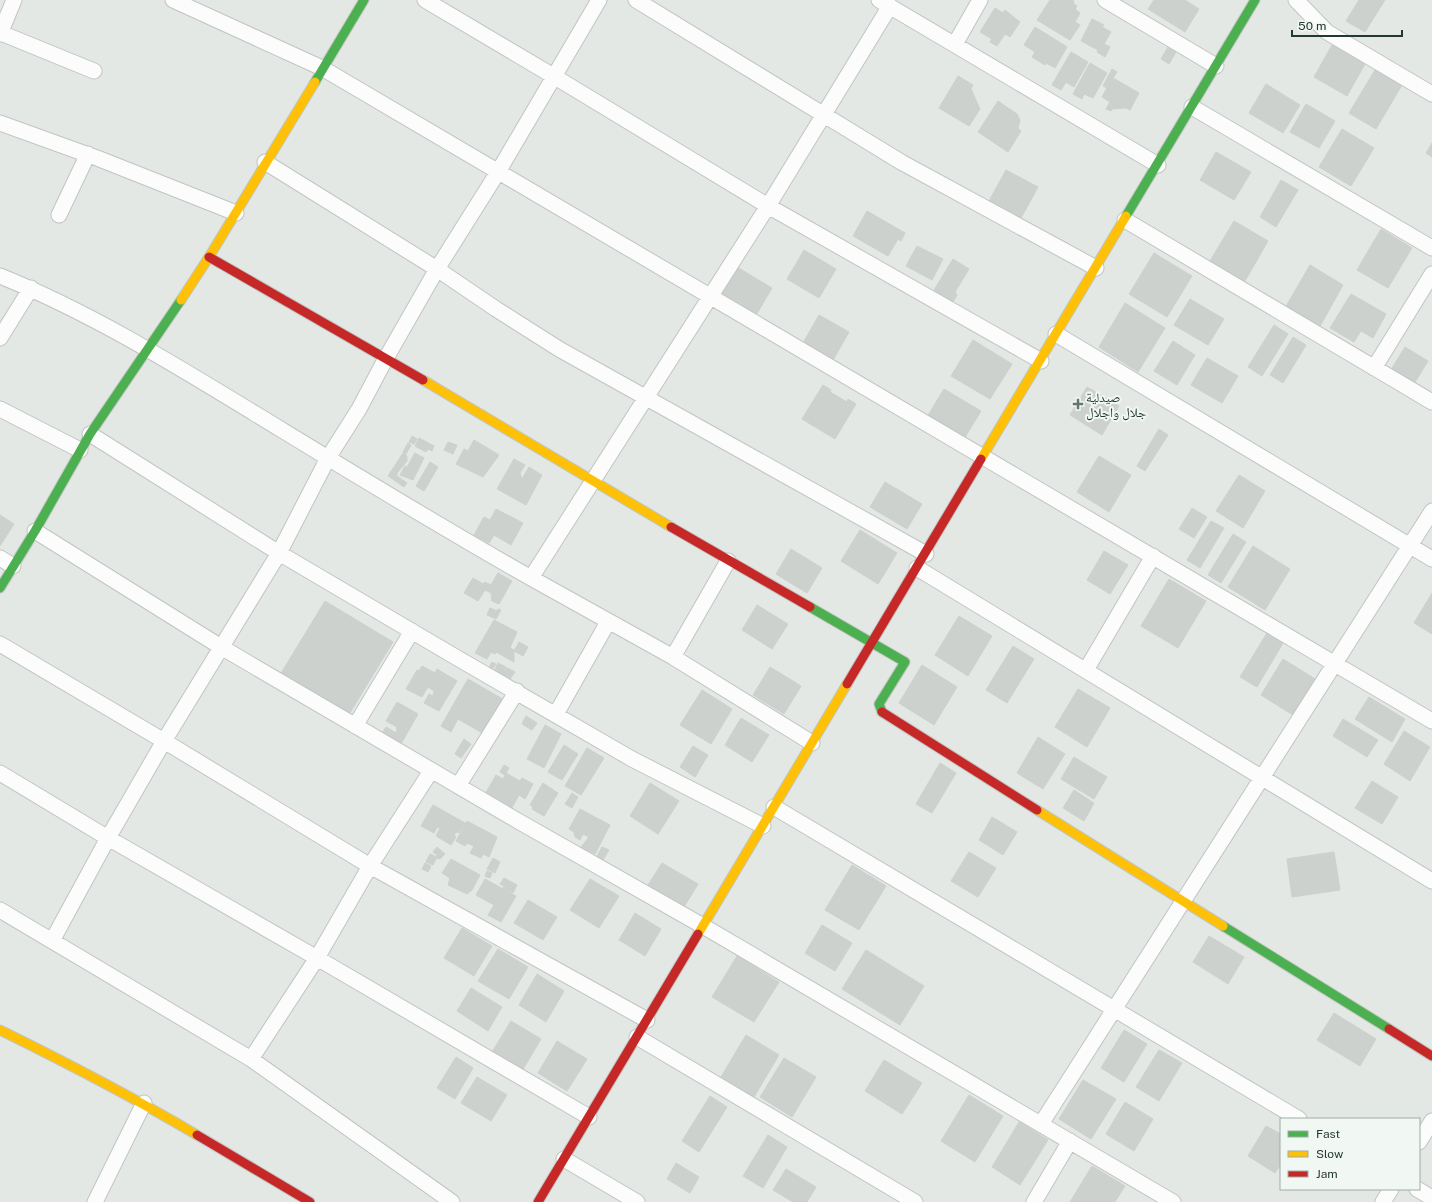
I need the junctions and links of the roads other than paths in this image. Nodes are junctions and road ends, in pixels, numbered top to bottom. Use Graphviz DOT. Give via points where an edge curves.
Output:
graph roads {
  1 [pos="13,0"];
  2 [pos="173,0"];
  3 [pos="364,0"];
  4 [pos="425,0"];
  5 [pos="599,0"];
  6 [pos="636,0"];
  7 [pos="980,0"];
  8 [pos="1105,0"];
  9 [pos="1255,0"];
  10 [pos="1296,0"];
  11 [pos="884,3"];
  12 [pos="0,34"];
  13 [pos="955,44"];
  14 [pos="1216,66"];
  15 [pos="322,68"];
  16 [pos="94,71"];
  17 [pos="555,76"];
  18 [pos="1432,94"];
  19 [pos="1192,107"];
  20 [pos="824,115"];
  21 [pos="0,123"];
  22 [pos="88,154"];
  23 [pos="265,162"];
  24 [pos="1158,165"];
  25 [pos="498,172"];
  26 [pos="768,206"];
  27 [pos="236,213"];
  28 [pos="59,215"];
  29 [pos="1124,220"];
  30 [pos="1432,248"];
  31 [pos="208,257"];
  32 [pos="1096,268"];
  33 [pos="437,269"];
  34 [pos="1432,274"];
  35 [pos="0,276"];
  36 [pos="31,288"];
  37 [pos="710,297"];
  38 [pos="1056,334"];
  39 [pos="0,338"];
  40 [pos="149,349"];
  41 [pos="385,360"];
  42 [pos="1041,361"];
  43 [pos="1374,368"];
  44 [pos="646,396"];
  45 [pos="1432,402"];
  46 [pos="0,409"];
  47 [pos="90,434"];
  48 [pos="80,450"];
  49 [pos="984,455"];
  50 [pos="328,458"];
  51 [pos="593,480"];
  52 [pos="1432,510"];
  53 [pos="35,531"];
  54 [pos="1410,546"];
  55 [pos="279,553"];
  56 [pos="926,554"];
  57 [pos="1153,556"];
  58 [pos="0,558"];
  59 [pos="1432,559"];
  60 [pos="728,561"];
  61 [pos="13,566"];
  62 [pos="917,568"];
  63 [pos="531,578"];
  64 [pos="0,588"];
  65 [pos="608,622"];
  66 [pos="412,631"];
  67 [pos="873,642"];
  68 [pos="0,644"];
  69 [pos="221,647"];
  70 [pos="673,657"];
  71 [pos="1335,663"];
  72 [pos="1086,670"];
  73 [pos="517,691"];
  74 [pos="556,714"];
  75 [pos="1432,721"];
  76 [pos="355,726"];
  77 [pos="164,740"];
  78 [pos="812,743"];
  79 [pos="431,771"];
  80 [pos="0,773"];
  81 [pos="1262,777"];
  82 [pos="458,786"];
  83 [pos="774,807"];
  84 [pos="763,826"];
  85 [pos="108,838"];
  86 [pos="370,866"];
  87 [pos="1432,881"];
  88 [pos="1183,901"];
  89 [pos="0,910"];
  90 [pos="703,926"];
  91 [pos="52,941"];
  92 [pos="317,958"];
  93 [pos="1114,1009"];
  94 [pos="647,1020"];
  95 [pos="0,1030"];
  96 [pos="637,1037"];
  97 [pos="1432,1056"];
  98 [pos="251,1059"];
  99 [pos="144,1103"];
  100 [pos="589,1117"];
  101 [pos="1297,1118"];
  102 [pos="1432,1121"];
  103 [pos="1041,1124"];
  104 [pos="1420,1140"];
  105 [pos="1070,1141"];
  106 [pos="564,1159"];
  107 [pos="1390,1190"];
  108 [pos="1419,1190"];
  109 [pos="1432,1198"];
  110 [pos="95,1202"];
  111 [pos="310,1202"];
  112 [pos="452,1202"];
  113 [pos="538,1202"];
  114 [pos="637,1202"];
  115 [pos="915,1202"];
  116 [pos="1034,1202"];
  117 [pos="1173,1202"];
  118 [pos="1383,1202"];
  1 -- 12 [label="street"];
  2 -- 15 [label="street"];
  3 -- 15 [label="street"];
  4 -- 17 [label="street"];
  5 -- 17 [label="street"];
  6 -- 20 [label="street"];
  7 -- 13 [label="street"];
  8 -- 14 [label="street"];
  9 -- 14 [label="street"];
  10 -- 18 [label="street" via="1327,32"];
  11 -- 13 [label="street"];
  11 -- 20 [label="street"];
  12 -- 16 [label="street"];
  13 -- 24 [label="street"];
  14 -- 19 [label="street"];
  15 -- 23 [label="street"];
  15 -- 25 [label="street"];
  17 -- 25 [label="street"];
  17 -- 26 [label="street"];
  19 -- 24 [label="street"];
  19 -- 30 [label="street"];
  20 -- 26 [label="street"];
  20 -- 32 [label="street" via="901,162"];
  21 -- 22 [label="street"];
  22 -- 27 [label="street"];
  22 -- 28 [label="street"];
  23 -- 27 [label="street"];
  23 -- 33 [label="street"];
  24 -- 29 [label="street"];
  25 -- 33 [label="street"];
  25 -- 37 [label="street"];
  26 -- 37 [label="street"];
  26 -- 42 [label="street"];
  27 -- 31 [label="street"];
  29 -- 32 [label="street"];
  29 -- 43 [label="street"];
  31 -- 40 [label="street"];
  31 -- 41 [label="street"];
  32 -- 38 [label="street"];
  33 -- 41 [label="street"];
  33 -- 44 [label="street" via="559,349"];
  34 -- 43 [label="street"];
  35 -- 36 [label="street"];
  36 -- 39 [label="street"];
  36 -- 40 [label="street"];
  37 -- 44 [label="street"];
  37 -- 49 [label="street"];
  38 -- 42 [label="street"];
  38 -- 54 [label="street"];
  40 -- 47 [label="street"];
  40 -- 50 [label="street"];
  41 -- 50 [label="street"];
  41 -- 51 [label="street"];
  42 -- 49 [label="street"];
  43 -- 45 [label="street"];
  44 -- 51 [label="street"];
  44 -- 56 [label="street"];
  46 -- 48 [label="street"];
  47 -- 48 [label="street"];
  47 -- 55 [label="street"];
  48 -- 53 [label="street"];
  49 -- 56 [label="street"];
  49 -- 57 [label="street"];
  50 -- 55 [label="street"];
  50 -- 63 [label="street"];
  51 -- 60 [label="street"];
  51 -- 63 [label="street"];
  52 -- 54 [label="street"];
  53 -- 61 [label="street"];
  53 -- 69 [label="street"];
  54 -- 59 [label="street"];
  54 -- 71 [label="street"];
  55 -- 66 [label="street"];
  55 -- 69 [label="street"];
  56 -- 62 [label="street"];
  57 -- 71 [label="street"];
  57 -- 72 [label="street"];
  58 -- 61 [label="street"];
  60 -- 67 [label="street"];
  60 -- 70 [label="street"];
  61 -- 64 [label="street"];
  62 -- 67 [label="street"];
  62 -- 72 [label="street"];
  63 -- 65 [label="street"];
  65 -- 70 [label="street"];
  65 -- 74 [label="street"];
  66 -- 73 [label="street"];
  66 -- 76 [label="street"];
  67 -- 78 [label="street"];
  67 -- 88 [label="street" via="905,662 879,704 883,714"];
  68 -- 77 [label="street"];
  69 -- 76 [label="street"];
  69 -- 77 [label="street"];
  70 -- 78 [label="street"];
  71 -- 75 [label="street"];
  71 -- 81 [label="street"];
  72 -- 81 [label="street"];
  73 -- 74 [label="street"];
  73 -- 82 [label="street"];
  74 -- 84 [label="street" via="632,759"];
  76 -- 79 [label="street"];
  77 -- 85 [label="street"];
  77 -- 86 [label="street"];
  78 -- 83 [label="street"];
  79 -- 82 [label="street"];
  79 -- 86 [label="street"];
  80 -- 85 [label="street"];
  81 -- 87 [label="street"];
  81 -- 88 [label="street"];
  82 -- 90 [label="street"];
  83 -- 84 [label="street"];
  83 -- 93 [label="street"];
  84 -- 90 [label="street"];
  85 -- 91 [label="street"];
  85 -- 92 [label="street"];
  86 -- 92 [label="street"];
  86 -- 94 [label="street"];
  88 -- 93 [label="street"];
  88 -- 97 [label="street"];
  89 -- 91 [label="street"];
  90 -- 94 [label="street"];
  90 -- 103 [label="street"];
  91 -- 98 [label="street"];
  92 -- 98 [label="street"];
  92 -- 100 [label="street"];
  93 -- 101 [label="street"];
  93 -- 103 [label="street"];
  94 -- 96 [label="street"];
  95 -- 99 [label="street"];
  96 -- 100 [label="street"];
  96 -- 115 [label="street"];
  98 -- 112 [label="street"];
  99 -- 110 [label="street"];
  99 -- 111 [label="street"];
  100 -- 106 [label="street"];
  102 -- 104 [label="street"];
  103 -- 105 [label="street"];
  105 -- 116 [label="street"];
  105 -- 117 [label="street"];
  106 -- 113 [label="street"];
  106 -- 114 [label="street"];
  107 -- 118 [label="street"];
  108 -- 109 [label="street"];
}
